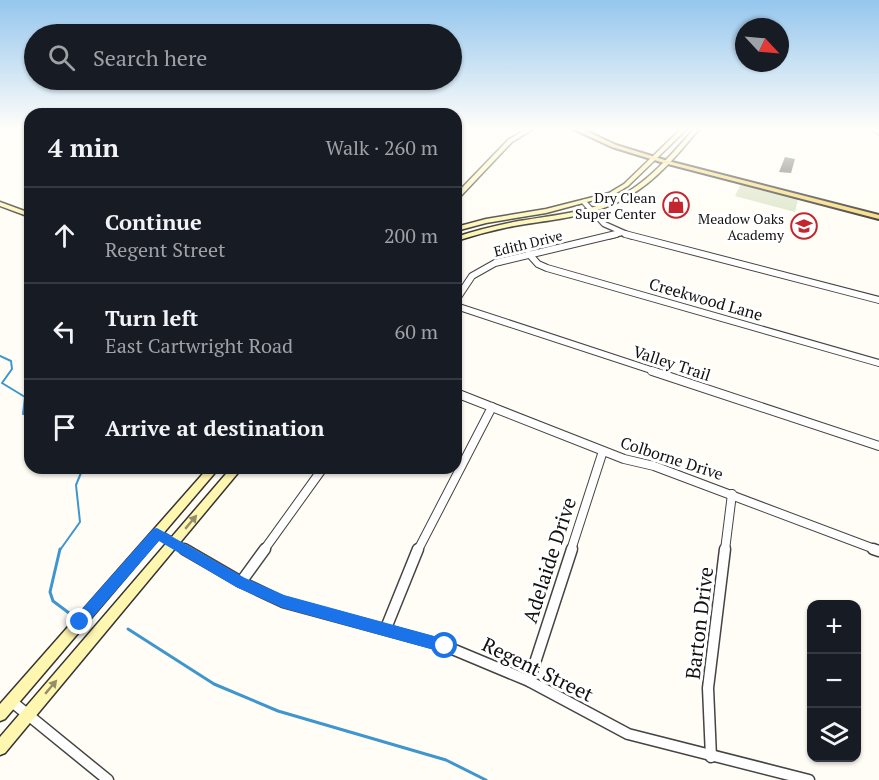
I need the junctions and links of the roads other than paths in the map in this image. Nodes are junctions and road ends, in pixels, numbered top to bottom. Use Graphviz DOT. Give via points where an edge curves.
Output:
graph roads {
  1 [pos="487,165"];
  2 [pos="647,165"];
  3 [pos="662,165"];
  4 [pos="686,165"];
  5 [pos="692,165"];
  6 [pos="735,180"];
  7 [pos="773,184"];
  8 [pos="462,192"];
  9 [pos="584,202"];
  10 [pos="0,204"];
  11 [pos="589,209"];
  12 [pos="879,210"];
  13 [pos="24,214"];
  14 [pos="879,217"];
  15 [pos="462,228"];
  16 [pos="621,233"];
  17 [pos="462,236"];
  18 [pos="529,254"];
  19 [pos="462,291"];
  20 [pos="879,300"];
  21 [pos="462,308"];
  22 [pos="879,363"];
  23 [pos="462,395"];
  24 [pos="492,407"];
  25 [pos="879,446"];
  26 [pos="603,451"];
  27 [pos="462,465"];
  28 [pos="209,474"];
  29 [pos="232,474"];
  30 [pos="319,474"];
  31 [pos="457,474"];
  32 [pos="732,494"];
  33 [pos="157,533"];
  34 [pos="174,543"];
  35 [pos="879,551"];
  36 [pos="879,557"];
  37 [pos="241,582"];
  38 [pos="386,628"];
  39 [pos="529,681"];
  40 [pos="11,701"];
  41 [pos="0,714"];
  42 [pos="28,715"];
  43 [pos="0,748"];
  44 [pos="711,757"];
  45 [pos="108,780"];
  46 [pos="809,780"];
  1 -- 8 [label="main road"];
  2 -- 9 [label="main road" via="616,192"];
  3 -- 11 [label="main road" via="623,197"];
  4 -- 6 [label="main road"];
  5 -- 7 [label="main road"];
  6 -- 7 [label="main road"];
  6 -- 14 [label="main road"];
  7 -- 12 [label="main road"];
  9 -- 11 [label="street"];
  9 -- 15 [label="main road"];
  10 -- 13 [label="main road"];
  11 -- 16 [label="street"];
  11 -- 17 [label="main road"];
  16 -- 18 [label="street, Edith Drive"];
  16 -- 20 [label="street"];
  18 -- 19 [label="street, Edith Drive" via="483,269 472,276"];
  18 -- 22 [label="street, Creekwood Lane" via="547,268"];
  21 -- 25 [label="street, Valley Trail"];
  23 -- 24 [label="street, Colborne Drive"];
  24 -- 26 [label="street, Colborne Drive"];
  24 -- 27 [label="street"];
  26 -- 32 [label="street, Colborne Drive"];
  26 -- 39 [label="street, Adelaide Drive"];
  28 -- 33 [label="main road"];
  34 -- 29 [label="main road, one-way"];
  30 -- 37 [label="street"];
  31 -- 38 [label="street" via="396,598"];
  32 -- 35 [label="street, Colborne Drive"];
  32 -- 44 [label="street, Barton Drive" via="708,688"];
  33 -- 34 [label="street, Regent Street"];
  33 -- 40 [label="main road"];
  34 -- 37 [label="street, Regent Street"];
  42 -- 34 [label="main road, one-way"];
  35 -- 36 [label="street"];
  37 -- 38 [label="street, Regent Street" via="283,602"];
  38 -- 39 [label="street, Regent Street" via="445,646"];
  39 -- 44 [label="street, Regent Street" via="628,734"];
  40 -- 41 [label="main road"];
  40 -- 42 [label="street"];
  42 -- 43 [label="main road"];
  42 -- 45 [label="street"];
  44 -- 46 [label="street, Regent Street"];
}
